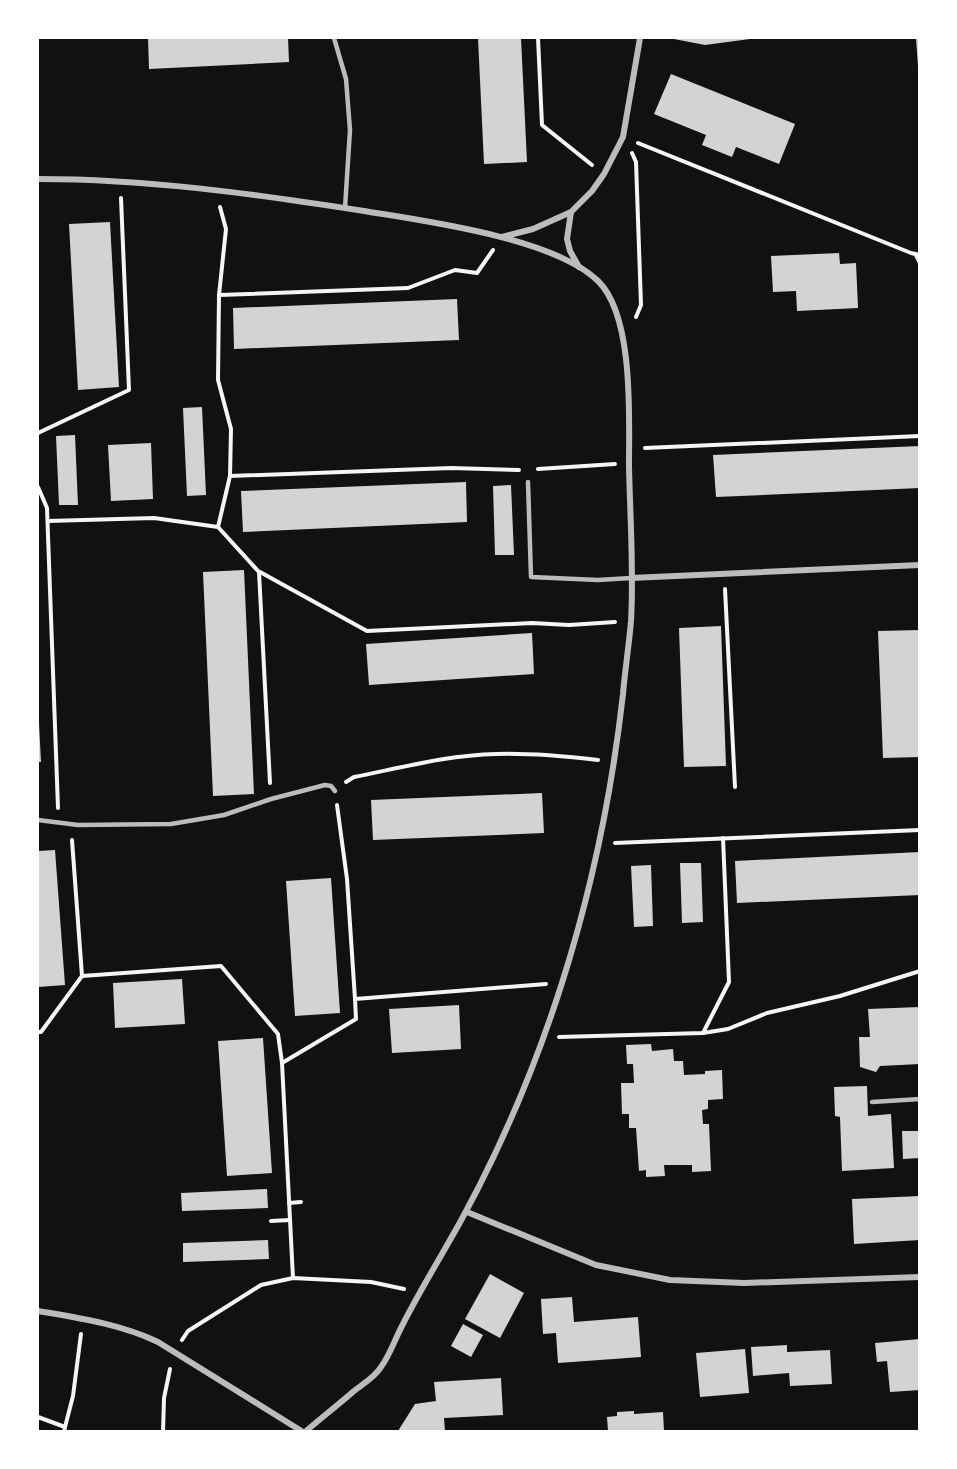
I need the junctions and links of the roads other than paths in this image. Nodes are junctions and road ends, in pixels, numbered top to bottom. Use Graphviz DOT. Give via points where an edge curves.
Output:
graph roads {
  1 [pos="334,38"];
  2 [pos="640,38"];
  3 [pos="38,179"];
  4 [pos="345,208"];
  5 [pos="571,212"];
  6 [pos="501,237"];
  7 [pos="579,267"];
  8 [pos="528,482"];
  9 [pos="920,565"];
  10 [pos="631,578"];
  11 [pos="335,791"];
  12 [pos="38,820"];
  13 [pos="920,1099"];
  14 [pos="872,1101"];
  15 [pos="467,1212"];
  16 [pos="920,1277"];
  17 [pos="38,1311"];
  18 [pos="304,1431"];
  1 -- 4 [label="lane" via="346,79 350,130"];
  2 -- 5 [label="street" via="623,137 604,174"];
  3 -- 4 [label="street" via="120,180"];
  4 -- 6 [label="street"];
  5 -- 6 [label="street" via="533,229"];
  5 -- 7 [label="street" via="567,239"];
  6 -- 7 [label="street" via="529,244"];
  7 -- 10 [label="street" via="597,279 610,295 624,342"];
  8 -- 10 [label="lane" via="531,577"];
  9 -- 10 [label="street"];
  10 -- 15 [label="street" via="631,621 615,762 584,908 562,983 517,1107"];
  11 -- 12 [label="lane" via="325,785 224,815 171,824 71,825"];
  13 -- 14 [label="lane"];
  15 -- 16 [label="street" via="596,1265 670,1280 744,1283"];
  15 -- 18 [label="street" via="419,1293 380,1371"];
  17 -- 18 [label="street" via="137,1332"];
}
